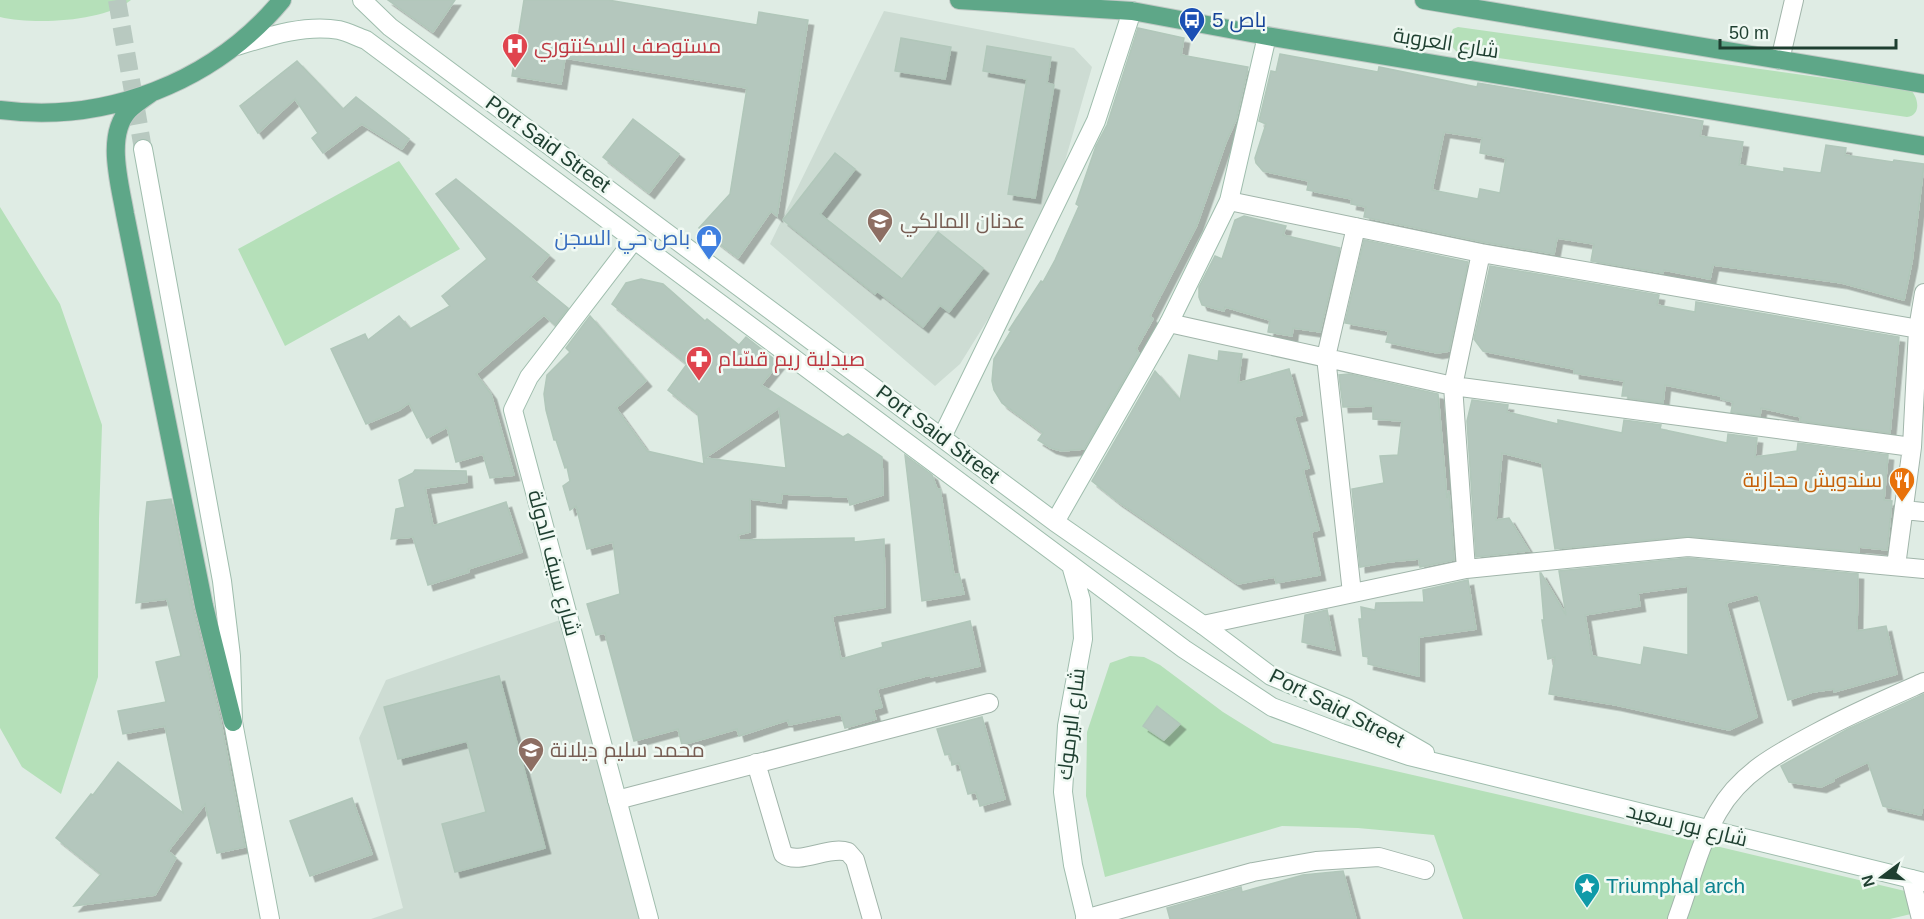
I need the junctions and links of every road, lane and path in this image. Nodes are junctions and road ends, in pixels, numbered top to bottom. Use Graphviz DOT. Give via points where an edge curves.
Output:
graph roads {
  1 [pos="282,0"];
  2 [pos="362,0"];
  3 [pos="959,0"];
  4 [pos="1082,0"];
  5 [pos="1424,0"];
  6 [pos="1794,0"];
  7 [pos="1131,11"];
  8 [pos="1267,36"];
  9 [pos="237,46"];
  10 [pos="1780,60"];
  11 [pos="1924,84"];
  12 [pos="151,93"];
  13 [pos="0,110"];
  14 [pos="1924,146"];
  15 [pos="143,149"];
  16 [pos="1230,201"];
  17 [pos="1356,227"];
  18 [pos="634,240"];
  19 [pos="1481,254"];
  20 [pos="1924,292"];
  21 [pos="1169,323"];
  22 [pos="1921,330"];
  23 [pos="1326,357"];
  24 [pos="1453,386"];
  25 [pos="942,437"];
  26 [pos="1912,447"];
  27 [pos="1904,510"];
  28 [pos="1924,512"];
  29 [pos="1055,522"];
  30 [pos="1071,565"];
  31 [pos="1896,566"];
  32 [pos="1466,569"];
  33 [pos="1924,569"];
  34 [pos="1352,593"];
  35 [pos="1203,625"];
  36 [pos="1924,682"];
  37 [pos="989,703"];
  38 [pos="233,723"];
  39 [pos="756,764"];
  40 [pos="1450,767"];
  41 [pos="617,800"];
  42 [pos="1708,830"];
  43 [pos="1425,870"];
  44 [pos="1918,881"];
  45 [pos="270,919"];
  46 [pos="648,919"];
  47 [pos="873,919"];
  48 [pos="1085,919"];
  49 [pos="1677,919"];
  50 [pos="1921,919"];
  1 -- 9 [label="main road"];
  2 -- 25 [label="street, Port Said Street" via="390,27"];
  3 -- 7 [label="main road, شارع العروبة"];
  4 -- 7 [label="main road"];
  5 -- 10 [label="main road, شارع العروبة"];
  6 -- 10 [label="street"];
  7 -- 8 [label="main road, شارع العروبة"];
  7 -- 25 [label="street" via="1096,121"];
  8 -- 14 [label="main road, شارع العروبة"];
  8 -- 16 [label="street"];
  9 -- 12 [label="main road" via="192,75"];
  9 -- 18 [label="street, شارع بور سعيد" via="310,29 339,30 366,40"];
  10 -- 11 [label="main road, شارع العروبة"];
  12 -- 13 [label="main road" via="102,108 62,113"];
  12 -- 38 [label="main road" via="123,118 115,150 201,594"];
  15 -- 38 [label="street" via="222,581 231,656"];
  16 -- 17 [label="street"];
  16 -- 21 [label="street"];
  17 -- 19 [label="street"];
  17 -- 23 [label="street"];
  18 -- 30 [label="street, شارع بور سعيد"];
  18 -- 41 [label="street, شارع سيف الدولة" via="529,377 513,410"];
  19 -- 22 [label="street"];
  19 -- 24 [label="street"];
  20 -- 22 [label="street"];
  21 -- 23 [label="street"];
  21 -- 29 [label="street"];
  22 -- 26 [label="street"];
  23 -- 24 [label="street"];
  23 -- 34 [label="street"];
  24 -- 26 [label="street"];
  24 -- 32 [label="street"];
  25 -- 29 [label="street, Port Said Street"];
  26 -- 27 [label="street"];
  27 -- 28 [label="street"];
  27 -- 31 [label="street"];
  29 -- 35 [label="street, Port Said Street"];
  30 -- 40 [label="street, شارع بور سعيد" via="1184,649 1272,707"];
  30 -- 48 [label="street, شارع اليرموك" via="1081,600 1083,639 1067,726 1063,792"];
  31 -- 32 [label="street" via="1688,547"];
  31 -- 33 [label="street"];
  32 -- 34 [label="street"];
  34 -- 35 [label="street"];
  35 -- 40 [label="street, Port Said Street" via="1270,676 1347,708"];
  36 -- 42 [label="street" via="1832,724 1765,761 1732,792"];
  37 -- 39 [label="street"];
  38 -- 45 [label="street"];
  39 -- 41 [label="street"];
  39 -- 47 [label="street" via="783,854 791,858 837,850 848,852 855,860"];
  40 -- 42 [label="street, شارع بور سعيد"];
  41 -- 46 [label="street, شارع سيف الدولة"];
  42 -- 44 [label="street, شارع بور سعيد"];
  42 -- 49 [label="street"];
  43 -- 48 [label="street" via="1379,857 1305,862 1253,872"];
  44 -- 50 [label="street"];
}
